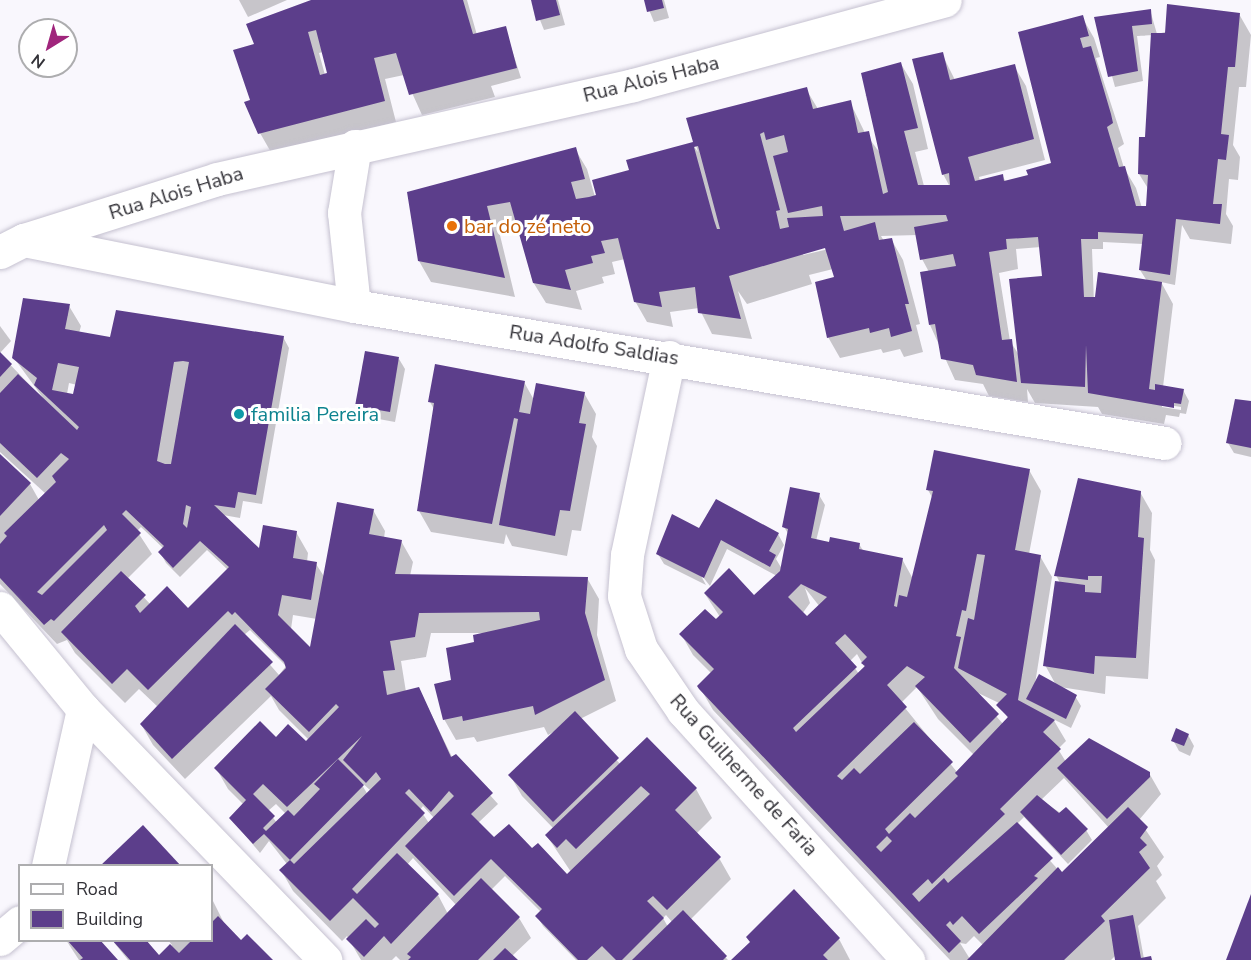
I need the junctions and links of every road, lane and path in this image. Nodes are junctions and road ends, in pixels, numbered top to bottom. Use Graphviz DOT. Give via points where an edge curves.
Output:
graph roads {
  1 [pos="945,0"];
  2 [pos="355,146"];
  3 [pos="12,246"];
  4 [pos="354,306"];
  5 [pos="669,357"];
  6 [pos="1165,443"];
  7 [pos="0,608"];
  8 [pos="83,709"];
  9 [pos="48,864"];
  10 [pos="18,924"];
  11 [pos="0,939"];
  12 [pos="325,960"];
  13 [pos="908,960"];
  1 -- 2 [label="street, Rua Alois Haba" via="633,85"];
  2 -- 3 [label="street, Rua Alois Haba" via="218,179"];
  2 -- 4 [label="street" via="344,213"];
  3 -- 4 [label="street, Rua Adolfo Saldias"];
  4 -- 5 [label="street, Rua Adolfo Saldias"];
  5 -- 6 [label="street, Rua Adolfo Saldias"];
  5 -- 13 [label="street, Rua Guilherme de Faria" via="627,555 624,596 641,649 683,711"];
  7 -- 8 [label="street"];
  8 -- 9 [label="street"];
  8 -- 12 [label="street"];
  10 -- 11 [label="street"];
}
